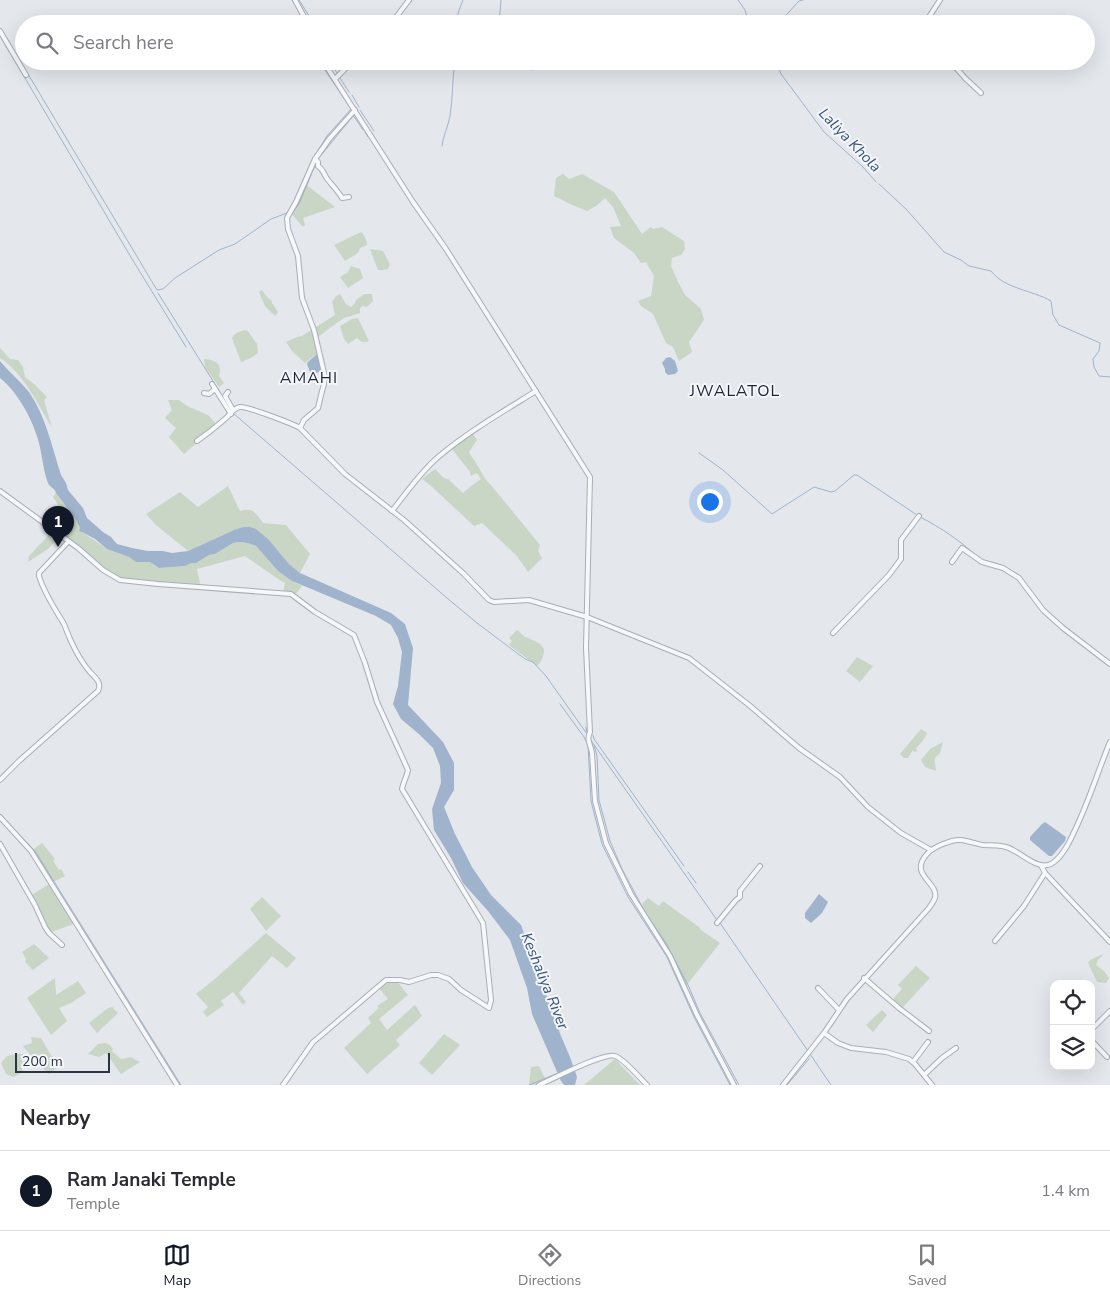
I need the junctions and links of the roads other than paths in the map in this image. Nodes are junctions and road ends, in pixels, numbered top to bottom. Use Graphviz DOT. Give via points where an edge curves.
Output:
graph roads {
  1 [pos="295,0"];
  2 [pos="409,0"];
  3 [pos="940,0"];
  4 [pos="303,15"];
  5 [pos="398,15"];
  6 [pos="930,15"];
  7 [pos="0,32"];
  8 [pos="15,57"];
  9 [pos="23,70"];
  10 [pos="329,70"];
  11 [pos="344,70"];
  12 [pos="958,70"];
  13 [pos="26,75"];
  14 [pos="335,79"];
  15 [pos="981,92"];
  16 [pos="355,110"];
  17 [pos="314,159"];
  18 [pos="349,196"];
  19 [pos="212,384"];
  20 [pos="215,389"];
  21 [pos="536,391"];
  22 [pos="228,392"];
  23 [pos="204,393"];
  24 [pos="232,412"];
  25 [pos="300,428"];
  26 [pos="198,441"];
  27 [pos="0,491"];
  28 [pos="392,511"];
  29 [pos="919,516"];
  30 [pos="68,542"];
  31 [pos="952,562"];
  32 [pos="587,617"];
  33 [pos="833,633"];
  34 [pos="1110,664"];
  35 [pos="1110,742"];
  36 [pos="0,780"];
  37 [pos="0,818"];
  38 [pos="0,844"];
  39 [pos="931,850"];
  40 [pos="6,853"];
  41 [pos="0,858"];
  42 [pos="1052,864"];
  43 [pos="1041,865"];
  44 [pos="760,866"];
  45 [pos="1047,874"];
  46 [pos="718,922"];
  47 [pos="995,940"];
  48 [pos="1110,942"];
  49 [pos="62,945"];
  50 [pos="864,978"];
  51 [pos="818,988"];
  52 [pos="839,1010"];
  53 [pos="1110,1011"];
  54 [pos="1095,1026"];
  55 [pos="929,1032"];
  56 [pos="824,1033"];
  57 [pos="928,1042"];
  58 [pos="1095,1044"];
  59 [pos="956,1048"];
  60 [pos="1107,1057"];
  61 [pos="913,1062"];
  62 [pos="924,1075"];
  63 [pos="178,1085"];
  64 [pos="284,1085"];
  65 [pos="540,1085"];
  66 [pos="647,1085"];
  67 [pos="734,1085"];
  68 [pos="783,1085"];
  69 [pos="932,1085"];
  1 -- 4 [label="street"];
  2 -- 5 [label="street"];
  3 -- 6 [label="street"];
  7 -- 8 [label="street"];
  9 -- 13 [label="street"];
  10 -- 14 [label="street"];
  11 -- 14 [label="street"];
  12 -- 15 [label="street"];
  14 -- 16 [label="street"];
  16 -- 17 [label="street"];
  16 -- 21 [label="street"];
  17 -- 18 [label="street" via="342,198"];
  17 -- 25 [label="street" via="286,218 298,256 302,298 314,330 325,377 318,408"];
  19 -- 20 [label="street"];
  20 -- 23 [label="street"];
  20 -- 24 [label="street"];
  21 -- 28 [label="street" via="437,458"];
  21 -- 32 [label="street" via="590,477"];
  22 -- 24 [label="street" via="225,396"];
  24 -- 25 [label="street" via="242,406"];
  24 -- 26 [label="street"];
  25 -- 28 [label="street" via="345,474"];
  27 -- 30 [label="street"];
  28 -- 32 [label="street" via="489,600 529,600"];
  29 -- 33 [label="street" via="901,540 901,559 890,575"];
  30 -- 36 [label="street" via="39,576 70,639 100,688"];
  30 -- 64 [label="street" via="120,580 291,594 354,635 376,702 408,770 402,789 483,922 492,1000 489,1008 449,979 438,975 409,982 386,980 313,1042"];
  31 -- 34 [label="street" via="962,548 982,562 1003,568 1019,578 1043,610"];
  32 -- 39 [label="street" via="689,658 799,748 840,777 900,834"];
  32 -- 67 [label="street" via="588,741 592,752 595,801 606,843 631,894 670,956"];
  35 -- 42 [label="street" via="1078,824 1068,844"];
  37 -- 63 [label="street" via="31,850"];
  38 -- 40 [label="street"];
  39 -- 43 [label="street" via="959,839 1005,846"];
  39 -- 50 [label="street" via="921,863 921,871 933,888 935,898"];
  40 -- 41 [label="street"];
  40 -- 49 [label="street" via="45,927"];
  42 -- 43 [label="street"];
  42 -- 45 [label="street"];
  43 -- 45 [label="street"];
  44 -- 46 [label="street" via="740,891 740,897"];
  45 -- 47 [label="street"];
  45 -- 48 [label="street"];
  50 -- 52 [label="street"];
  50 -- 55 [label="street"];
  51 -- 52 [label="street"];
  52 -- 56 [label="street"];
  53 -- 54 [label="street"];
  56 -- 61 [label="street" via="851,1048 894,1054"];
  56 -- 68 [label="street"];
  57 -- 61 [label="street"];
  58 -- 60 [label="street"];
  59 -- 62 [label="street"];
  61 -- 62 [label="street"];
  62 -- 69 [label="street"];
  65 -- 66 [label="street" via="611,1055 618,1057"];
}
